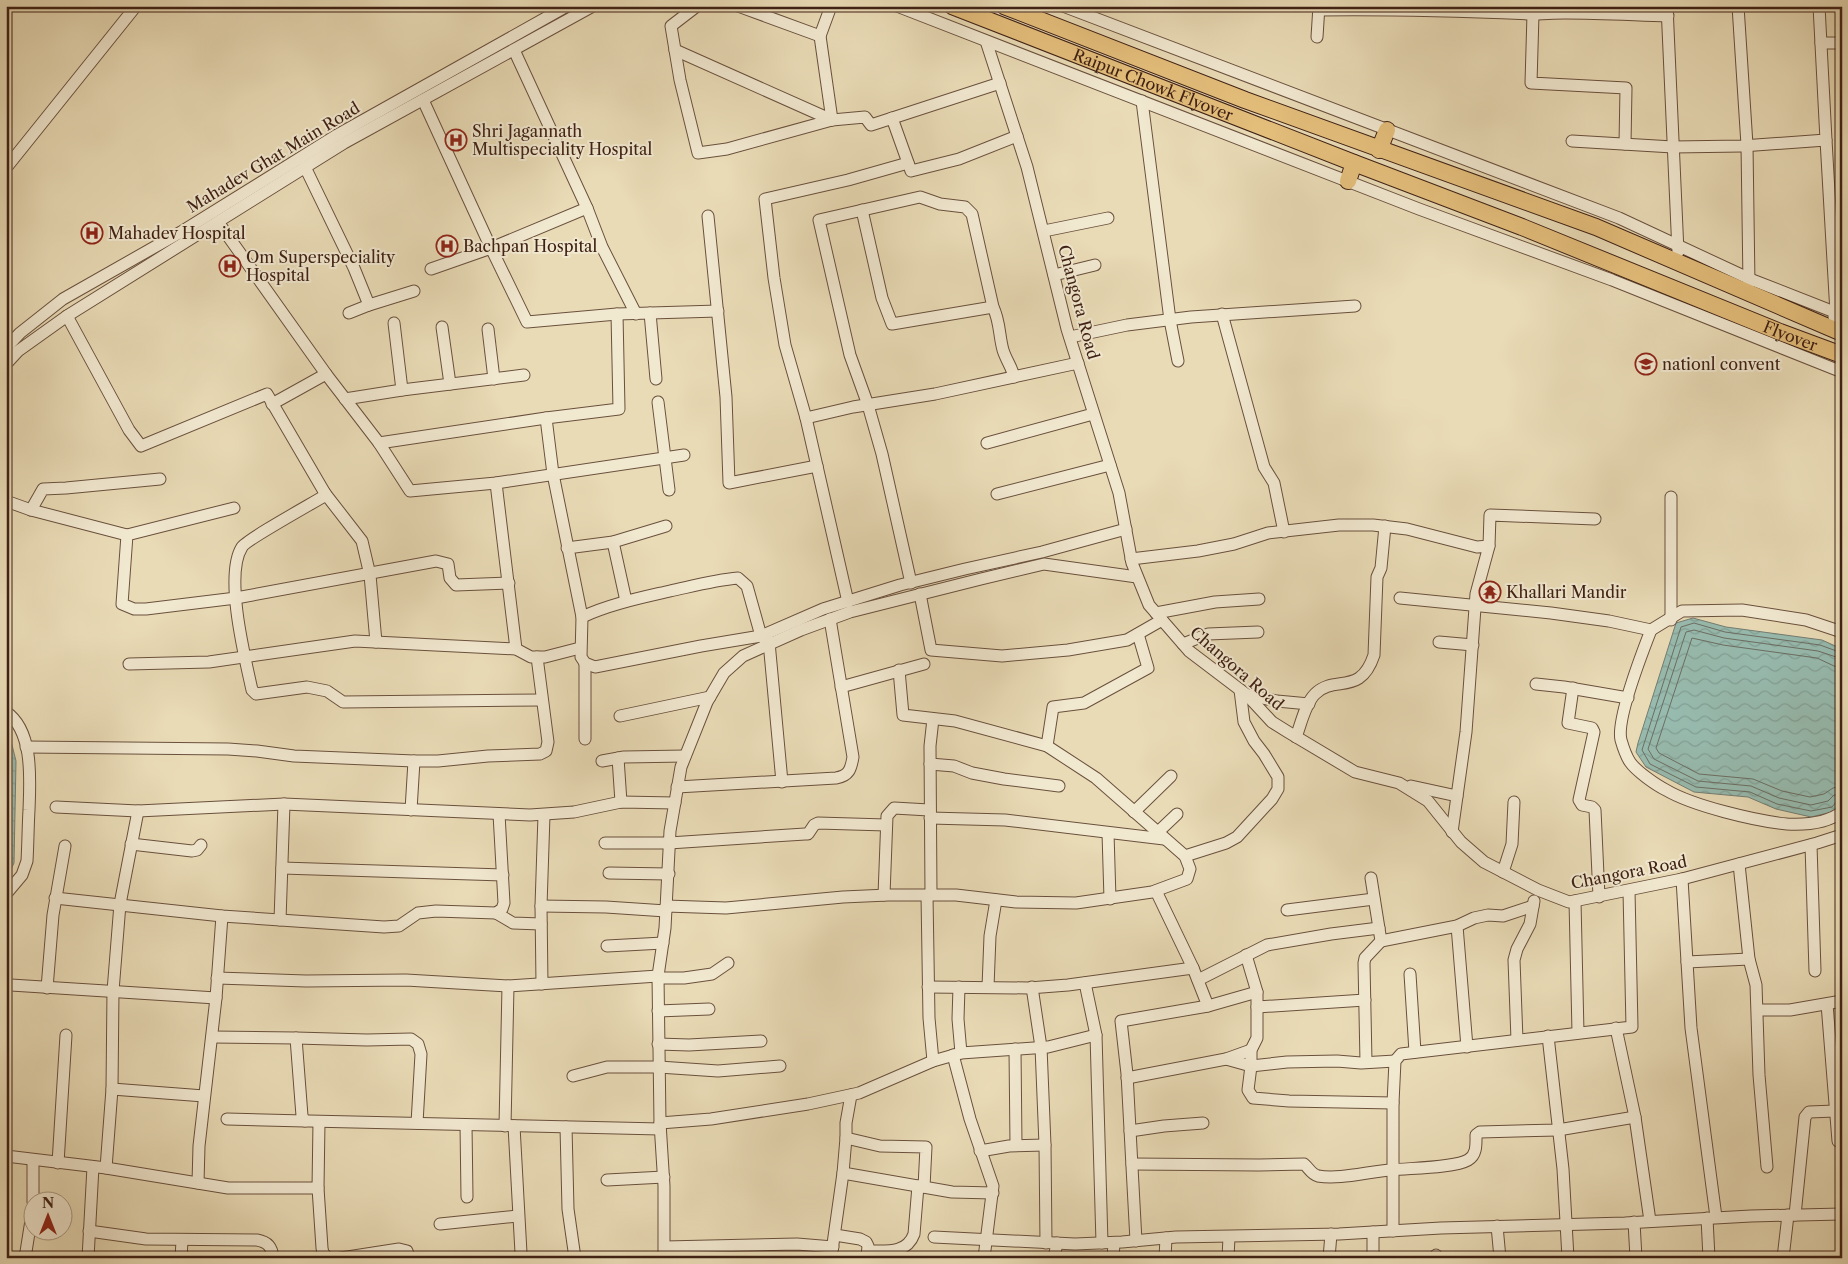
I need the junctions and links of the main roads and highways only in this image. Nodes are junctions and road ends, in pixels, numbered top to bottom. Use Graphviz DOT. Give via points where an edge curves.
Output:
graph roads {
  1 [pos="952,6"];
  2 [pos="1004,6"];
  3 [pos="1387,130"];
  4 [pos="1379,150"];
  5 [pos="1354,164"];
  6 [pos="1348,181"];
  7 [pos="1737,323"];
  8 [pos="1836,331"];
  9 [pos="1841,355"];
  1 -- 5 [label="highway, Raipur Chowk Flyover"];
  2 -- 4 [label="highway, Raipur Chowk Flyover"];
  3 -- 4 [label="highway"];
  4 -- 8 [label="highway, Raipur Chowk Flyover" via="1678,253"];
  5 -- 6 [label="highway"];
  5 -- 7 [label="highway, Raipur Chowk Flyover" via="1522,227"];
  7 -- 9 [label="highway, Flyover"];
}
